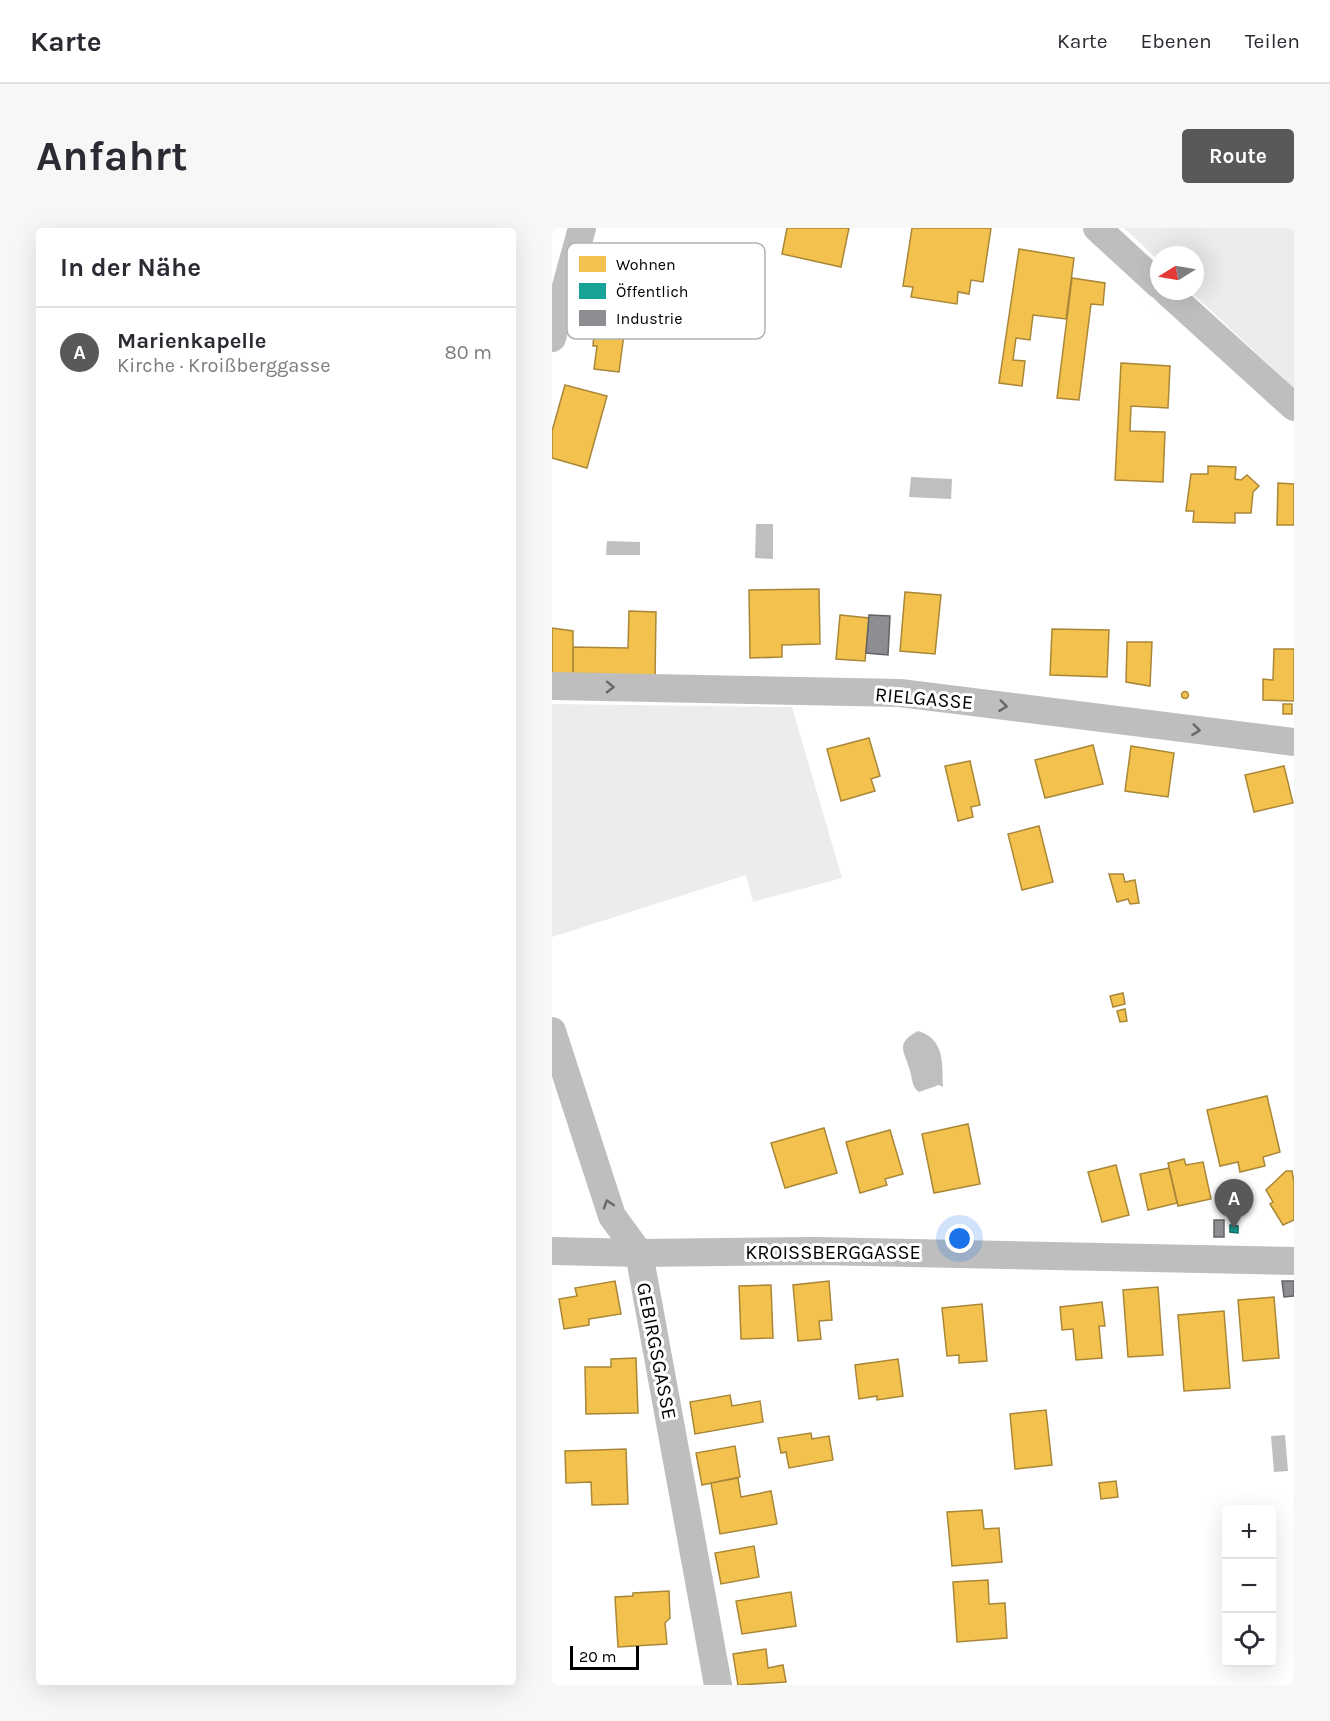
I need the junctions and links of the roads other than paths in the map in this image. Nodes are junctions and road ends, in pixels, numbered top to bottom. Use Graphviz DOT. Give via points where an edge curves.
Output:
graph roads {
  1 [pos="582,228"];
  2 [pos="1097,228"];
  3 [pos="578,243"];
  4 [pos="1150,277"];
  5 [pos="567,283"];
  6 [pos="1176,300"];
  7 [pos="552,338"];
  8 [pos="1294,407"];
  9 [pos="552,686"];
  10 [pos="1294,742"];
  11 [pos="552,1031"];
  12 [pos="552,1251"];
  13 [pos="639,1253"];
  14 [pos="1294,1260"];
  15 [pos="718,1685"];
  1 -- 3 [label="street"];
  2 -- 4 [label="street"];
  5 -- 7 [label="street"];
  6 -- 8 [label="street"];
  9 -- 10 [label="street, RIELGASSE, one-way" via="900,693"];
  13 -- 11 [label="street, GEBIRGSGASSE, one-way" via="612,1216"];
  12 -- 13 [label="street, KROISSBERGGASSE"];
  13 -- 14 [label="street, KROISSBERGGASSE" via="817,1251"];
  13 -- 15 [label="street, GEBIRGSGASSE"];
}
